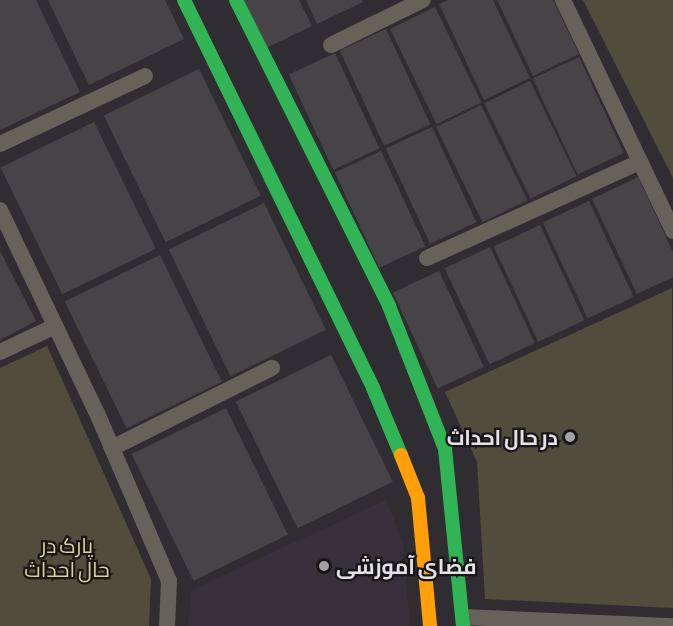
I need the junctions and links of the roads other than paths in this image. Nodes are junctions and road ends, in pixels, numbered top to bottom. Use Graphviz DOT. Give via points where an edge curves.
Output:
graph roads {
  1 [pos="184,0"];
  2 [pos="236,0"];
  3 [pos="423,0"];
  4 [pos="563,0"];
  5 [pos="331,45"];
  6 [pos="145,76"];
  7 [pos="0,144"];
  8 [pos="640,162"];
  9 [pos="0,210"];
  10 [pos="673,231"];
  11 [pos="427,258"];
  12 [pos="56,326"];
  13 [pos="0,352"];
  14 [pos="272,368"];
  15 [pos="112,448"];
  16 [pos="463,622"];
  17 [pos="167,626"];
  18 [pos="430,626"];
  19 [pos="673,626"];
  1 -- 18 [label="street" via="373,388 418,498"];
  2 -- 16 [label="street" via="389,306 446,449"];
  3 -- 5 [label="street"];
  4 -- 8 [label="street"];
  6 -- 7 [label="street"];
  8 -- 10 [label="street"];
  8 -- 11 [label="street"];
  9 -- 12 [label="street"];
  12 -- 13 [label="street"];
  12 -- 15 [label="street"];
  14 -- 15 [label="street"];
  15 -- 17 [label="street" via="169,581"];
  16 -- 19 [label="street"];
}
